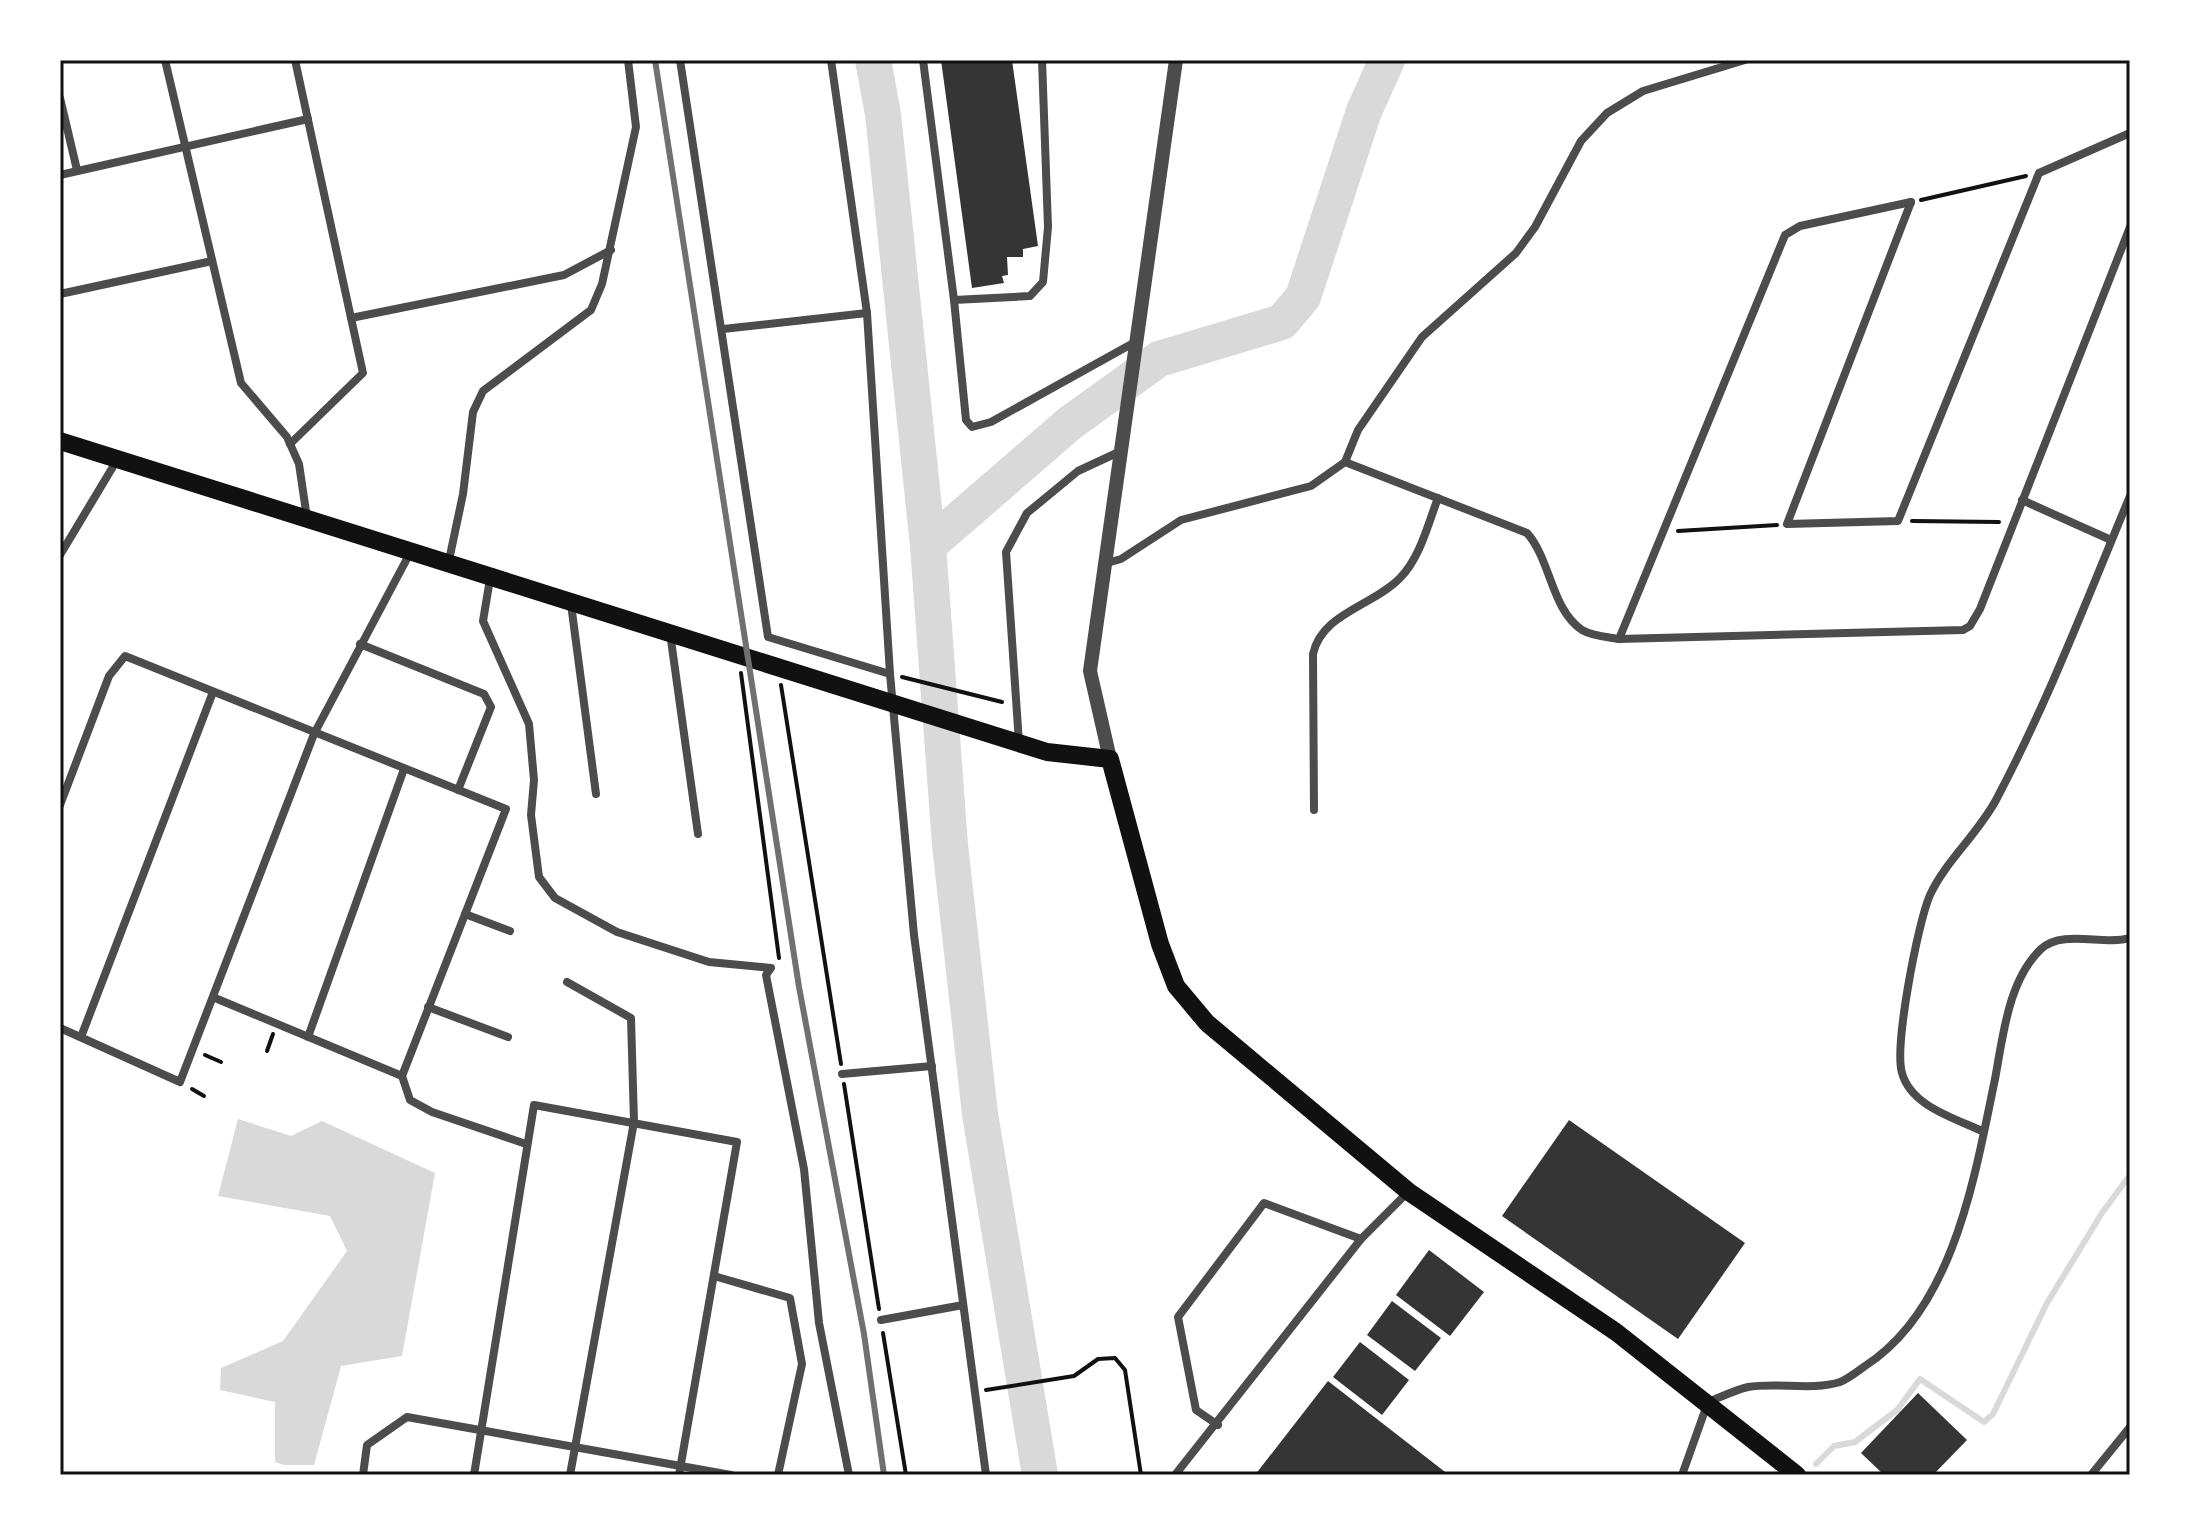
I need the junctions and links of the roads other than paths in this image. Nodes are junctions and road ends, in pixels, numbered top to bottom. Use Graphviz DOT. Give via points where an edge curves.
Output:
graph roads {
  1 [pos="165,60"];
  2 [pos="295,60"];
  3 [pos="628,60"];
  4 [pos="680,60"];
  5 [pos="831,60"];
  6 [pos="923,60"];
  7 [pos="1042,60"];
  8 [pos="1176,60"];
  9 [pos="1745,60"];
  10 [pos="60,98"];
  11 [pos="308,119"];
  12 [pos="2130,133"];
  13 [pos="185,148"];
  14 [pos="77,170"];
  15 [pos="60,175"];
  16 [pos="2130,227"];
  17 [pos="611,250"];
  18 [pos="212,261"];
  19 [pos="60,294"];
  20 [pos="954,300"];
  21 [pos="867,313"];
  22 [pos="351,318"];
  23 [pos="723,329"];
  24 [pos="1139,340"];
  25 [pos="60,441"];
  26 [pos="290,444"];
  27 [pos="1122,450"];
  28 [pos="118,460"];
  29 [pos="1345,462"];
  30 [pos="2130,496"];
  31 [pos="1438,498"];
  32 [pos="2022,500"];
  33 [pos="307,519"];
  34 [pos="2111,540"];
  35 [pos="411,552"];
  36 [pos="60,555"];
  37 [pos="1107,563"];
  38 [pos="448,565"];
  39 [pos="490,579"];
  40 [pos="571,603"];
  41 [pos="670,633"];
  42 [pos="1619,639"];
  43 [pos="360,644"];
  44 [pos="890,674"];
  45 [pos="213,692"];
  46 [pos="900,705"];
  47 [pos="314,734"];
  48 [pos="1012,741"];
  49 [pos="1110,759"];
  50 [pos="404,769"];
  51 [pos="458,790"];
  52 [pos="596,794"];
  53 [pos="60,805"];
  54 [pos="1314,810"];
  55 [pos="698,834"];
  56 [pos="465,914"];
  57 [pos="510,931"];
  58 [pos="2130,938"];
  59 [pos="567,982"];
  60 [pos="215,998"];
  61 [pos="428,1007"];
  62 [pos="60,1028"];
  63 [pos="81,1037"];
  64 [pos="308,1037"];
  65 [pos="508,1037"];
  66 [pos="932,1066"];
  67 [pos="842,1074"];
  68 [pos="402,1076"];
  69 [pos="634,1122"];
  70 [pos="1982,1131"];
  71 [pos="526,1144"];
  72 [pos="1409,1192"];
  73 [pos="1361,1239"];
  74 [pos="714,1276"];
  75 [pos="963,1305"];
  76 [pos="881,1320"];
  77 [pos="1708,1402"];
  78 [pos="1218,1425"];
  79 [pos="2130,1427"];
  80 [pos="484,1430"];
  81 [pos="575,1448"];
  82 [pos="680,1471"];
  83 [pos="363,1475"];
  84 [pos="474,1475"];
  85 [pos="570,1475"];
  86 [pos="731,1475"];
  87 [pos="778,1475"];
  88 [pos="849,1475"];
  89 [pos="986,1475"];
  90 [pos="1175,1475"];
  91 [pos="1682,1475"];
  92 [pos="1797,1475"];
  93 [pos="2091,1475"];
  1 -- 13 [label="street"];
  2 -- 11 [label="street"];
  3 -- 17 [label="street" via="636,127"];
  4 -- 23 [label="street"];
  5 -- 21 [label="street"];
  6 -- 20 [label="street"];
  7 -- 20 [label="street" via="1048,227 1043,282 1030,296"];
  8 -- 24 [label="street"];
  9 -- 29 [label="street" via="1643,91 1607,113 1581,141 1516,253 1422,337 1358,430"];
  10 -- 14 [label="street"];
  11 -- 13 [label="street"];
  11 -- 22 [label="street"];
  12 -- 42 [label="street" via="2039,173 1898,521 1787,524 1911,202 1800,226 1785,235"];
  13 -- 14 [label="street"];
  13 -- 18 [label="street"];
  14 -- 15 [label="street"];
  16 -- 32 [label="street"];
  17 -- 22 [label="street" via="564,275"];
  17 -- 38 [label="street" via="591,310 483,391 473,412"];
  18 -- 19 [label="street"];
  18 -- 26 [label="street" via="241,383"];
  20 -- 24 [label="street" via="963,408 972,427 991,422"];
  21 -- 23 [label="street"];
  21 -- 44 [label="street"];
  22 -- 26 [label="street" via="363,373"];
  23 -- 44 [label="street" via="768,637"];
  24 -- 27 [label="street"];
  25 -- 28 [label="main road"];
  26 -- 33 [label="street" via="299,464"];
  27 -- 37 [label="street"];
  27 -- 48 [label="street" via="1078,471 1027,513 1006,552 1016,705"];
  28 -- 33 [label="main road"];
  28 -- 36 [label="street"];
  29 -- 31 [label="street"];
  29 -- 37 [label="street" via="1311,486 1181,520"];
  30 -- 34 [label="street"];
  31 -- 42 [label="street" via="1527,533 1582,630"];
  31 -- 54 [label="street" via="1403,576 1324,628 1316,640"];
  32 -- 34 [label="street"];
  32 -- 42 [label="street" via="1980,609 1963,630"];
  33 -- 35 [label="main road"];
  34 -- 70 [label="street" via="2060,669 1994,803 1938,879 1923,913 1899,1050 1902,1073 1921,1101"];
  35 -- 38 [label="main road"];
  35 -- 43 [label="street"];
  37 -- 49 [label="street" via="1090,671"];
  38 -- 39 [label="main road"];
  39 -- 40 [label="main road"];
  39 -- 88 [label="street" via="483,621 529,724 539,877 555,898 617,932 709,962 771,968 766,975 804,1169 819,1323"];
  40 -- 41 [label="main road"];
  40 -- 52 [label="street"];
  41 -- 46 [label="main road"];
  41 -- 55 [label="street"];
  43 -- 47 [label="street"];
  43 -- 51 [label="street" via="484,694 491,707"];
  44 -- 46 [label="street"];
  45 -- 47 [label="street"];
  45 -- 53 [label="street" via="125,656 109,676"];
  45 -- 63 [label="street"];
  46 -- 48 [label="main road"];
  46 -- 66 [label="street" via="914,935"];
  47 -- 50 [label="street"];
  47 -- 60 [label="street"];
  48 -- 49 [label="main road" via="1047,752"];
  49 -- 72 [label="main road" via="1176,986 1207,1023"];
  50 -- 51 [label="street"];
  50 -- 64 [label="street"];
  51 -- 56 [label="street" via="506,809"];
  56 -- 57 [label="street"];
  56 -- 61 [label="street"];
  58 -- 70 [label="street" via="2055,943 2032,960 2007,1017"];
  59 -- 69 [label="street" via="631,1018"];
  60 -- 63 [label="street" via="180,1082"];
  60 -- 64 [label="street"];
  61 -- 65 [label="street"];
  61 -- 68 [label="street"];
  62 -- 63 [label="street"];
  64 -- 68 [label="street"];
  66 -- 67 [label="street"];
  66 -- 75 [label="street"];
  68 -- 71 [label="street" via="410,1100"];
  69 -- 71 [label="street" via="534,1105"];
  69 -- 74 [label="street" via="737,1142"];
  69 -- 81 [label="street"];
  70 -- 77 [label="street" via="1955,1241 1922,1309 1882,1355 1840,1382 1748,1387"];
  71 -- 80 [label="street"];
  72 -- 73 [label="street"];
  72 -- 77 [label="main road" via="1616,1332"];
  73 -- 78 [label="street"];
  73 -- 78 [label="street" via="1264,1203 1178,1317 1196,1410"];
  74 -- 82 [label="street"];
  74 -- 87 [label="street" via="790,1298 802,1364"];
  75 -- 76 [label="street"];
  75 -- 89 [label="street"];
  77 -- 91 [label="street"];
  77 -- 92 [label="main road"];
  78 -- 90 [label="street"];
  79 -- 93 [label="street"];
  80 -- 81 [label="street"];
  80 -- 83 [label="street" via="407,1417 367,1445"];
  80 -- 84 [label="street"];
  81 -- 82 [label="street"];
  81 -- 85 [label="street"];
  82 -- 86 [label="street"];
}
